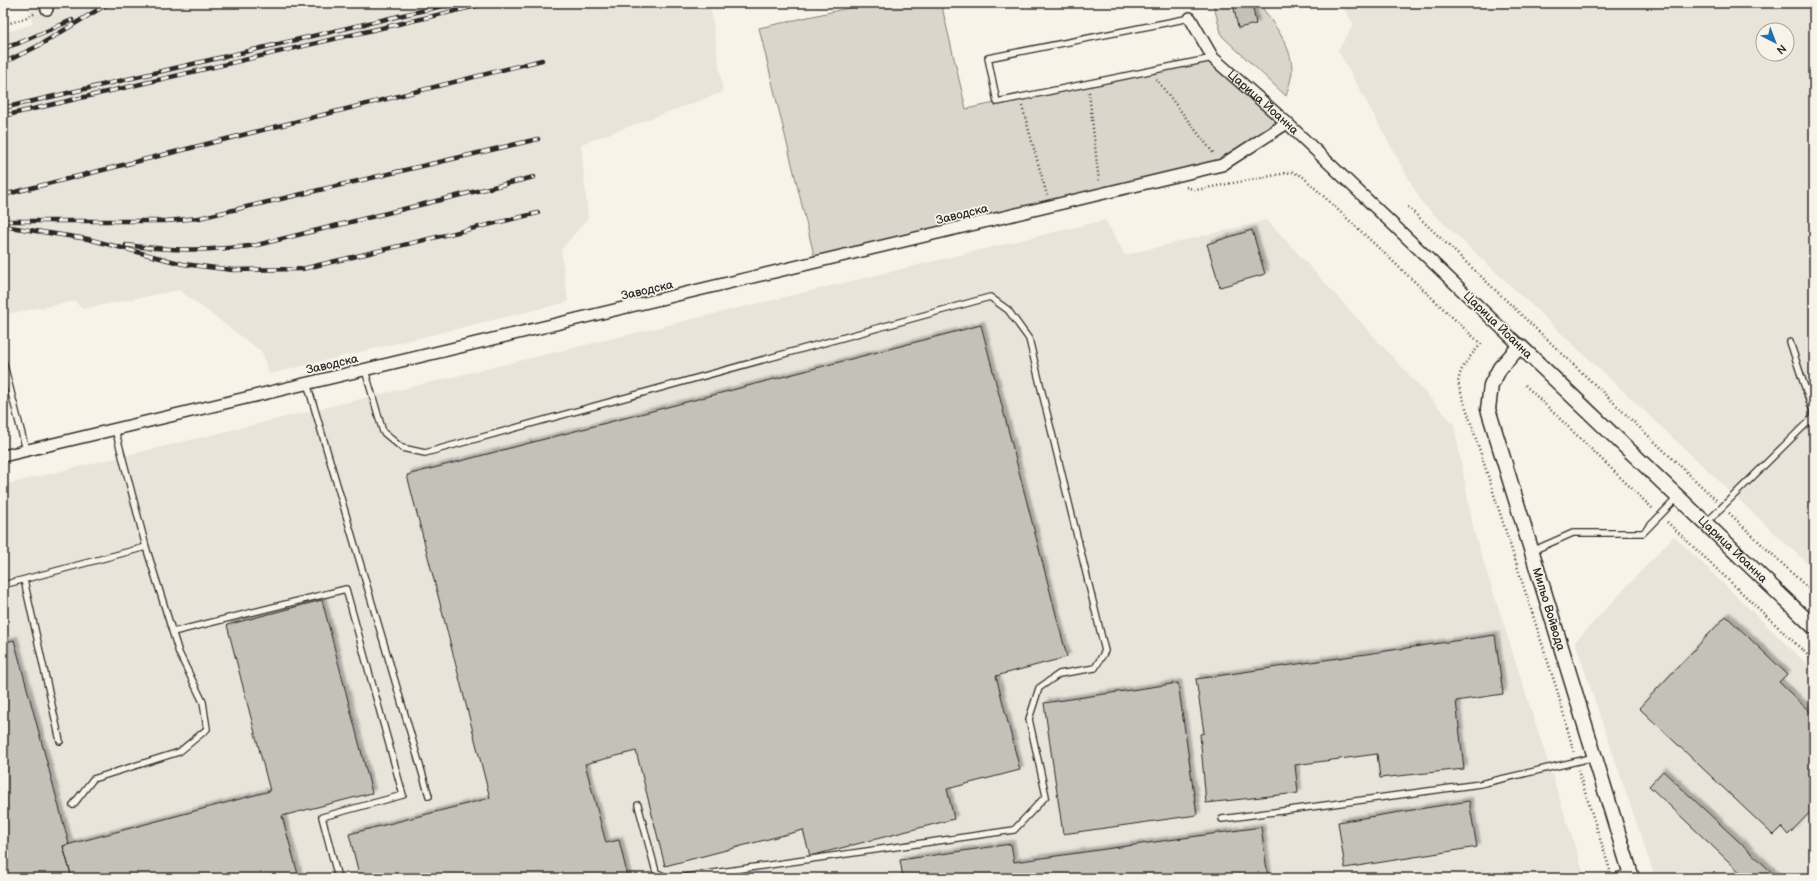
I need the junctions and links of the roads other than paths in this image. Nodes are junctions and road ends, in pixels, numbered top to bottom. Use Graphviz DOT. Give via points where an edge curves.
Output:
graph roads {
  1 [pos="1190,18"];
  2 [pos="1214,58"];
  3 [pos="1287,123"];
  4 [pos="1790,342"];
  5 [pos="1520,346"];
  6 [pos="3,362"];
  7 [pos="365,370"];
  8 [pos="307,383"];
  9 [pos="1814,415"];
  10 [pos="115,429"];
  11 [pos="26,450"];
  12 [pos="3,456"];
  13 [pos="1678,497"];
  14 [pos="1705,523"];
  15 [pos="146,547"];
  16 [pos="1532,551"];
  17 [pos="24,580"];
  18 [pos="3,586"];
  19 [pos="1814,627"];
  20 [pos="173,632"];
  21 [pos="60,741"];
  22 [pos="1596,757"];
  23 [pos="429,796"];
  24 [pos="73,805"];
  25 [pos="638,805"];
  26 [pos="1222,820"];
  27 [pos="1631,875"];
  28 [pos="338,878"];
  29 [pos="667,878"];
  30 [pos="678,878"];
  31 [pos="1610,878"];
  1 -- 2 [label="street, Царица Йоанна"];
  1 -- 2 [label="lane" via="988,58 997,102"];
  2 -- 3 [label="street, Царица Йоанна"];
  3 -- 5 [label="street, Царица Йоанна"];
  3 -- 7 [label="street, Заводска" via="1222,165"];
  4 -- 9 [label="lane"];
  5 -- 13 [label="street, Царица Йоанна"];
  5 -- 16 [label="street, Мильо Войвода" via="1500,368 1491,386 1488,409"];
  6 -- 11 [label="lane"];
  7 -- 8 [label="street, Заводска"];
  7 -- 30 [label="lane" via="383,432 402,448 425,453 990,297 1008,310 1029,339 1106,651 1095,668 1059,674 1039,688 1029,719 1046,796 1014,830"];
  8 -- 10 [label="street, Заводска"];
  8 -- 23 [label="lane"];
  9 -- 14 [label="lane"];
  10 -- 11 [label="street, Заводска"];
  10 -- 15 [label="lane"];
  11 -- 12 [label="street, Заводска"];
  13 -- 14 [label="street, Царица Йоанна"];
  13 -- 16 [label="lane" via="1643,533 1573,533"];
  14 -- 19 [label="street, Царица Йоанна"];
  15 -- 17 [label="lane"];
  15 -- 20 [label="lane"];
  16 -- 22 [label="street, Мильо Войвода"];
  17 -- 18 [label="lane"];
  17 -- 21 [label="lane"];
  20 -- 24 [label="lane" via="179,653 203,702 207,729 179,752 93,779"];
  20 -- 28 [label="lane" via="346,589 403,795 322,817"];
  22 -- 26 [label="lane" via="1480,784"];
  22 -- 27 [label="street, Мильо Войвода"];
  25 -- 29 [label="lane" via="656,872"];
  27 -- 31 [label="lane"];
}
